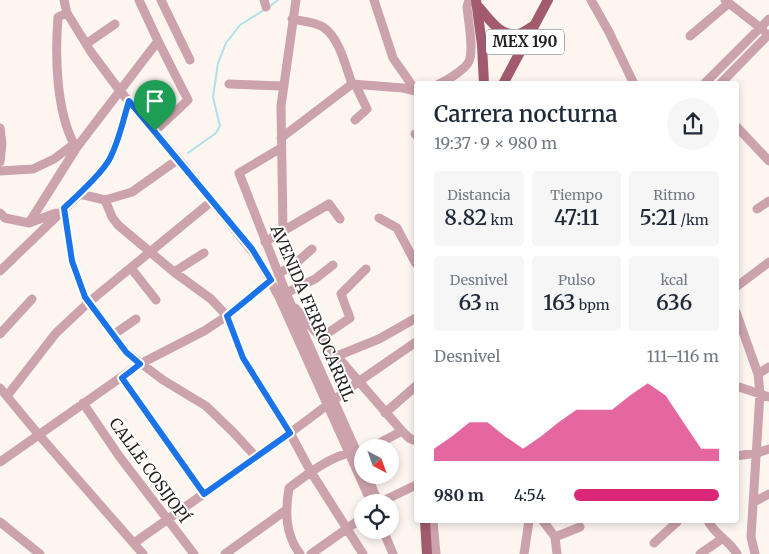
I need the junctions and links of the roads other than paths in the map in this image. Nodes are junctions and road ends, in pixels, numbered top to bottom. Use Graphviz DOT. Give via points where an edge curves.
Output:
graph roads {
  1 [pos="64,0"];
  2 [pos="139,0"];
  3 [pos="161,0"];
  4 [pos="296,0"];
  5 [pos="374,0"];
  6 [pos="548,0"];
  7 [pos="591,0"];
  8 [pos="474,1"];
  9 [pos="727,1"];
  10 [pos="67,13"];
  11 [pos="769,18"];
  12 [pos="292,19"];
  13 [pos="115,24"];
  14 [pos="533,26"];
  15 [pos="760,27"];
  16 [pos="769,34"];
  17 [pos="690,36"];
  18 [pos="158,41"];
  19 [pos="86,44"];
  20 [pos="190,60"];
  21 [pos="447,81"];
  22 [pos="484,81"];
  23 [pos="505,81"];
  24 [pos="633,81"];
  25 [pos="707,81"];
  26 [pos="723,81"];
  27 [pos="229,84"];
  28 [pos="352,84"];
  29 [pos="283,86"];
  30 [pos="414,88"];
  31 [pos="120,91"];
  32 [pos="414,91"];
  33 [pos="129,101"];
  34 [pos="355,120"];
  35 [pos="0,128"];
  36 [pos="739,129"];
  37 [pos="155,131"];
  38 [pos="282,138"];
  39 [pos="76,146"];
  40 [pos="281,148"];
  41 [pos="0,162"];
  42 [pos="769,162"];
  43 [pos="173,163"];
  44 [pos="0,171"];
  45 [pos="80,194"];
  46 [pos="105,200"];
  47 [pos="212,201"];
  48 [pos="769,201"];
  49 [pos="758,209"];
  50 [pos="61,210"];
  51 [pos="0,213"];
  52 [pos="379,218"];
  53 [pos="340,220"];
  54 [pos="29,223"];
  55 [pos="283,231"];
  56 [pos="265,242"];
  57 [pos="312,249"];
  58 [pos="150,251"];
  59 [pos="204,252"];
  60 [pos="414,260"];
  61 [pos="769,262"];
  62 [pos="333,264"];
  63 [pos="131,268"];
  64 [pos="366,269"];
  65 [pos="0,271"];
  66 [pos="174,272"];
  67 [pos="275,277"];
  68 [pos="739,284"];
  69 [pos="286,293"];
  70 [pos="32,299"];
  71 [pos="156,300"];
  72 [pos="89,302"];
  73 [pos="291,304"];
  74 [pos="227,316"];
  75 [pos="136,319"];
  76 [pos="414,319"];
  77 [pos="739,320"];
  78 [pos="0,334"];
  79 [pos="113,335"];
  80 [pos="322,337"];
  81 [pos="414,343"];
  82 [pos="337,356"];
  83 [pos="140,364"];
  84 [pos="769,367"];
  85 [pos="758,374"];
  86 [pos="122,378"];
  87 [pos="358,382"];
  88 [pos="739,387"];
  89 [pos="0,388"];
  90 [pos="414,388"];
  91 [pos="765,395"];
  92 [pos="7,396"];
  93 [pos="83,403"];
  94 [pos="331,403"];
  95 [pos="385,413"];
  96 [pos="402,431"];
  97 [pos="290,433"];
  98 [pos="39,435"];
  99 [pos="387,439"];
  100 [pos="414,440"];
  101 [pos="354,448"];
  102 [pos="769,449"];
  103 [pos="354,453"];
  104 [pos="757,453"];
  105 [pos="739,456"];
  106 [pos="256,457"];
  107 [pos="0,462"];
  108 [pos="311,472"];
  109 [pos="414,486"];
  110 [pos="204,494"];
  111 [pos="397,494"];
  112 [pos="769,494"];
  113 [pos="754,502"];
  114 [pos="286,510"];
  115 [pos="167,520"];
  116 [pos="0,522"];
  117 [pos="425,523"];
  118 [pos="432,523"];
  119 [pos="529,523"];
  120 [pos="544,523"];
  121 [pos="676,523"];
  122 [pos="710,523"];
  123 [pos="354,524"];
  124 [pos="580,527"];
  125 [pos="347,529"];
  126 [pos="555,537"];
  127 [pos="723,538"];
  128 [pos="387,539"];
  129 [pos="393,539"];
  130 [pos="134,543"];
  131 [pos="654,543"];
  132 [pos="40,554"];
  133 [pos="143,554"];
  134 [pos="194,554"];
  135 [pos="225,554"];
  136 [pos="300,554"];
  137 [pos="311,554"];
  138 [pos="364,554"];
  139 [pos="393,554"];
  140 [pos="399,554"];
  141 [pos="427,554"];
  142 [pos="436,554"];
  143 [pos="524,554"];
  144 [pos="557,554"];
  145 [pos="700,554"];
  146 [pos="737,554"];
  147 [pos="755,554"];
  1 -- 10 [label="street"];
  2 -- 18 [label="street"];
  3 -- 20 [label="street"];
  4 -- 12 [label="street"];
  5 -- 30 [label="street" via="393,58"];
  6 -- 14 [label="main road, MEX 190"];
  7 -- 24 [label="street"];
  8 -- 14 [label="main road" via="505,33 520,34"];
  8 -- 21 [label="street" via="467,7 471,51 468,63"];
  8 -- 22 [label="main road" via="482,44"];
  9 -- 15 [label="street"];
  9 -- 17 [label="street"];
  10 -- 19 [label="street"];
  10 -- 39 [label="street" via="58,17 59,90 67,128"];
  11 -- 15 [label="street"];
  12 -- 28 [label="street" via="316,24 329,32 341,51"];
  12 -- 29 [label="street"];
  13 -- 19 [label="street"];
  14 -- 23 [label="main road, MEX 190"];
  15 -- 16 [label="street"];
  15 -- 25 [label="street"];
  16 -- 26 [label="street"];
  18 -- 31 [label="street"];
  18 -- 37 [label="street" via="188,100"];
  19 -- 31 [label="street"];
  27 -- 29 [label="street"];
  28 -- 32 [label="street"];
  28 -- 34 [label="street" via="367,110"];
  28 -- 38 [label="street"];
  29 -- 38 [label="street"];
  31 -- 33 [label="street"];
  31 -- 39 [label="street"];
  33 -- 37 [label="street"];
  33 -- 45 [label="street" via="109,161"];
  35 -- 41 [label="street"];
  36 -- 42 [label="street"];
  37 -- 47 [label="street"];
  38 -- 40 [label="street"];
  39 -- 44 [label="street" via="33,168"];
  39 -- 54 [label="street"];
  40 -- 55 [label="street"];
  40 -- 56 [label="street, AVENIDA FERROCARRIL" via="239,173"];
  43 -- 46 [label="street" via="132,192"];
  45 -- 46 [label="street"];
  45 -- 50 [label="street"];
  46 -- 58 [label="street" via="118,225"];
  47 -- 58 [label="street"];
  47 -- 67 [label="street"];
  48 -- 49 [label="street"];
  50 -- 54 [label="street"];
  50 -- 65 [label="street"];
  50 -- 72 [label="street" via="72,261"];
  51 -- 54 [label="street" via="5,218"];
  52 -- 60 [label="street" via="396,228"];
  53 -- 55 [label="street" via="329,204"];
  55 -- 56 [label="street"];
  56 -- 67 [label="street, AVENIDA FERROCARRIL"];
  57 -- 67 [label="street"];
  58 -- 63 [label="street"];
  58 -- 66 [label="street"];
  59 -- 66 [label="street"];
  61 -- 68 [label="street"];
  62 -- 69 [label="street"];
  63 -- 71 [label="street"];
  63 -- 72 [label="street"];
  64 -- 80 [label="street" via="341,294 350,318"];
  66 -- 74 [label="street" via="212,299"];
  67 -- 69 [label="street, AVENIDA FERROCARRIL"];
  67 -- 74 [label="street"];
  67 -- 94 [label="street"];
  69 -- 73 [label="street, AVENIDA FERROCARRIL"];
  70 -- 78 [label="street"];
  72 -- 79 [label="street"];
  72 -- 92 [label="street" via="56,333"];
  73 -- 80 [label="street"];
  73 -- 94 [label="street, AVENIDA FERROCARRIL"];
  74 -- 83 [label="street"];
  74 -- 97 [label="street" via="243,358"];
  75 -- 79 [label="street"];
  76 -- 82 [label="street" via="379,339"];
  77 -- 85 [label="street"];
  79 -- 83 [label="street"];
  80 -- 82 [label="street"];
  81 -- 87 [label="street"];
  82 -- 87 [label="street"];
  83 -- 86 [label="street"];
  83 -- 106 [label="street" via="206,406"];
  84 -- 85 [label="street"];
  85 -- 91 [label="street"];
  86 -- 93 [label="street"];
  86 -- 110 [label="street"];
  87 -- 94 [label="street"];
  87 -- 95 [label="street"];
  88 -- 91 [label="street"];
  89 -- 92 [label="street"];
  90 -- 95 [label="street"];
  91 -- 104 [label="street"];
  92 -- 98 [label="street"];
  93 -- 98 [label="street"];
  93 -- 115 [label="street, CALLE COSIJOPÍ"];
  94 -- 97 [label="street"];
  94 -- 101 [label="street"];
  95 -- 96 [label="street"];
  96 -- 99 [label="street"];
  96 -- 100 [label="street"];
  97 -- 106 [label="street"];
  97 -- 108 [label="street"];
  98 -- 107 [label="street"];
  98 -- 130 [label="street"];
  102 -- 104 [label="street"];
  103 -- 108 [label="street"];
  104 -- 105 [label="street"];
  104 -- 113 [label="street"];
  106 -- 110 [label="street"];
  108 -- 114 [label="street" via="289,488"];
  108 -- 125 [label="street"];
  109 -- 111 [label="street"];
  110 -- 115 [label="street"];
  112 -- 113 [label="street"];
  113 -- 147 [label="street" via="751,538"];
  114 -- 135 [label="street"];
  114 -- 136 [label="street" via="291,543"];
  115 -- 130 [label="street"];
  115 -- 134 [label="street, CALLE COSIJOPÍ"];
  116 -- 132 [label="street"];
  117 -- 141 [label="main road"];
  118 -- 142 [label="street"];
  119 -- 143 [label="street"];
  120 -- 126 [label="street"];
  121 -- 131 [label="street"];
  122 -- 127 [label="street"];
  123 -- 125 [label="street"];
  124 -- 126 [label="street"];
  125 -- 137 [label="street"];
  125 -- 138 [label="street"];
  126 -- 144 [label="street"];
  127 -- 145 [label="street"];
  127 -- 146 [label="street"];
  128 -- 139 [label="street"];
  129 -- 140 [label="street"];
  130 -- 133 [label="street"];
}
